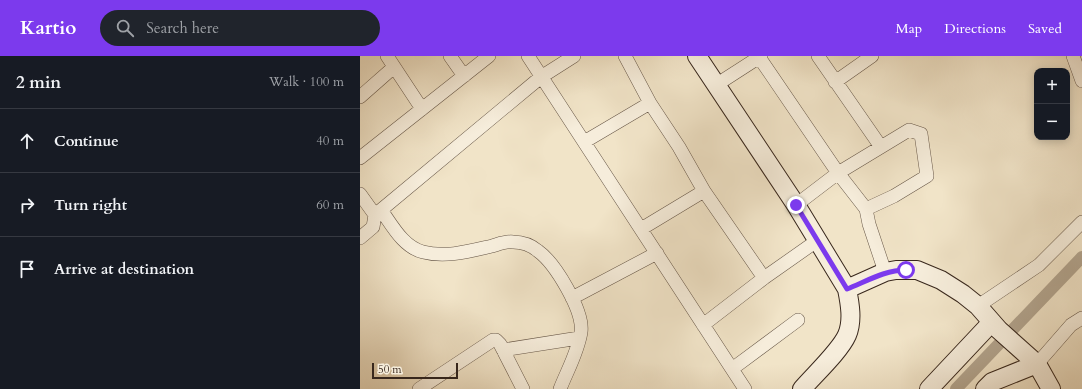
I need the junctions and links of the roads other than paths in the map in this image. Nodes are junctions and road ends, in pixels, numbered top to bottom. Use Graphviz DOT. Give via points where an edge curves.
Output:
graph roads {
  1 [pos="387,56"];
  2 [pos="450,56"];
  3 [pos="489,56"];
  4 [pos="528,56"];
  5 [pos="574,56"];
  6 [pos="625,56"];
  7 [pos="697,56"];
  8 [pos="818,56"];
  9 [pos="872,56"];
  10 [pos="1073,56"];
  11 [pos="760,57"];
  12 [pos="394,67"];
  13 [pos="464,76"];
  14 [pos="542,77"];
  15 [pos="1082,81"];
  16 [pos="835,82"];
  17 [pos="716,86"];
  18 [pos="360,97"];
  19 [pos="650,103"];
  20 [pos="422,109"];
  21 [pos="584,142"];
  22 [pos="881,147"];
  23 [pos="360,158"];
  24 [pos="838,174"];
  25 [pos="704,191"];
  26 [pos="360,194"];
  27 [pos="796,205"];
  28 [pos="866,210"];
  29 [pos="378,212"];
  30 [pos="1082,222"];
  31 [pos="641,229"];
  32 [pos="360,238"];
  33 [pos="818,240"];
  34 [pos="657,253"];
  35 [pos="885,272"];
  36 [pos="764,278"];
  37 [pos="847,289"];
  38 [pos="572,298"];
  39 [pos="978,306"];
  40 [pos="1082,318"];
  41 [pos="798,320"];
  42 [pos="704,325"];
  43 [pos="995,326"];
  44 [pos="579,338"];
  45 [pos="503,350"];
  46 [pos="1037,364"];
  47 [pos="732,369"];
  48 [pos="419,389"];
  49 [pos="523,389"];
  50 [pos="560,389"];
  51 [pos="745,389"];
  52 [pos="802,389"];
  53 [pos="929,389"];
  54 [pos="985,389"];
  55 [pos="1051,389"];
  1 -- 12 [label="street"];
  2 -- 13 [label="street"];
  3 -- 13 [label="street"];
  4 -- 14 [label="street"];
  5 -- 14 [label="street"];
  6 -- 19 [label="street"];
  7 -- 17 [label="street"];
  8 -- 16 [label="street"];
  9 -- 16 [label="street"];
  10 -- 15 [label="street"];
  11 -- 17 [label="street"];
  11 -- 24 [label="street"];
  12 -- 18 [label="street"];
  12 -- 20 [label="street"];
  13 -- 20 [label="street"];
  14 -- 21 [label="street"];
  14 -- 29 [label="street"];
  16 -- 22 [label="street"];
  17 -- 27 [label="street"];
  19 -- 21 [label="street"];
  19 -- 25 [label="street"];
  20 -- 23 [label="street"];
  21 -- 31 [label="street"];
  22 -- 24 [label="street"];
  22 -- 28 [label="street" via="909,130 921,134 927,176"];
  24 -- 27 [label="street"];
  24 -- 28 [label="street"];
  25 -- 31 [label="street"];
  25 -- 36 [label="street"];
  26 -- 29 [label="street"];
  27 -- 33 [label="street"];
  28 -- 35 [label="street"];
  29 -- 32 [label="street" via="373,227"];
  29 -- 38 [label="street" via="412,247 423,252 460,253 511,241 523,242 538,251 558,273"];
  30 -- 39 [label="street" via="1039,265"];
  31 -- 34 [label="street"];
  33 -- 36 [label="street"];
  33 -- 37 [label="street"];
  34 -- 38 [label="street"];
  34 -- 42 [label="street"];
  35 -- 37 [label="street"];
  35 -- 39 [label="street" via="917,270 942,280"];
  36 -- 42 [label="street"];
  37 -- 52 [label="street" via="850,304 848,334"];
  38 -- 44 [label="street" via="580,319"];
  39 -- 43 [label="street"];
  40 -- 46 [label="street" via="1071,325"];
  41 -- 47 [label="street"];
  42 -- 47 [label="street"];
  43 -- 46 [label="street"];
  43 -- 53 [label="street"];
  44 -- 45 [label="street"];
  44 -- 50 [label="street"];
  45 -- 48 [label="street" via="496,340 493,340"];
  45 -- 49 [label="street"];
  46 -- 54 [label="street" via="992,382"];
  46 -- 55 [label="street"];
  47 -- 51 [label="street"];
}
